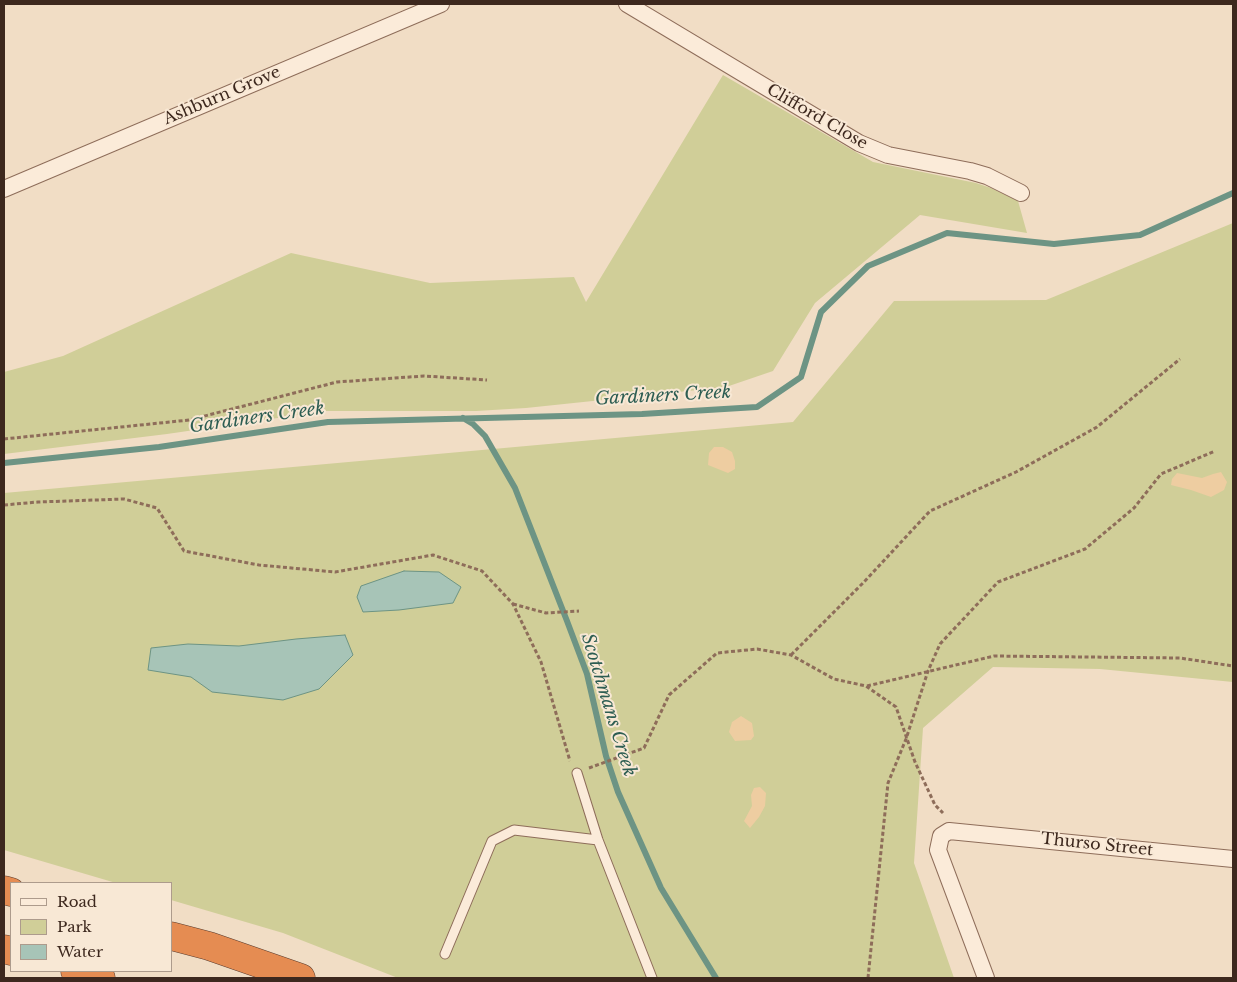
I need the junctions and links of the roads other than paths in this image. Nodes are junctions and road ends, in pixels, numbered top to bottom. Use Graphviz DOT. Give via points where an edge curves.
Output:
graph roads {
  1 [pos="441,4"];
  2 [pos="627,4"];
  3 [pos="4,189"];
  4 [pos="1022,193"];
  5 [pos="577,773"];
  6 [pos="598,840"];
  7 [pos="1233,859"];
  8 [pos="172,936"];
  9 [pos="445,954"];
  10 [pos="79,972"];
  11 [pos="101,978"];
  12 [pos="301,978"];
  13 [pos="652,978"];
  14 [pos="986,978"];
  1 -- 3 [label="street, Ashburn Grove"];
  2 -- 4 [label="street, Clifford Close" via="859,143 888,155 987,176"];
  5 -- 6 [label="lane"];
  6 -- 9 [label="lane" via="514,830 492,842"];
  6 -- 13 [label="lane"];
  7 -- 14 [label="street, Thurso Street" via="961,832 944,833 938,850"];
  8 -- 12 [label="highway"];
  10 -- 11 [label="highway"];
}
